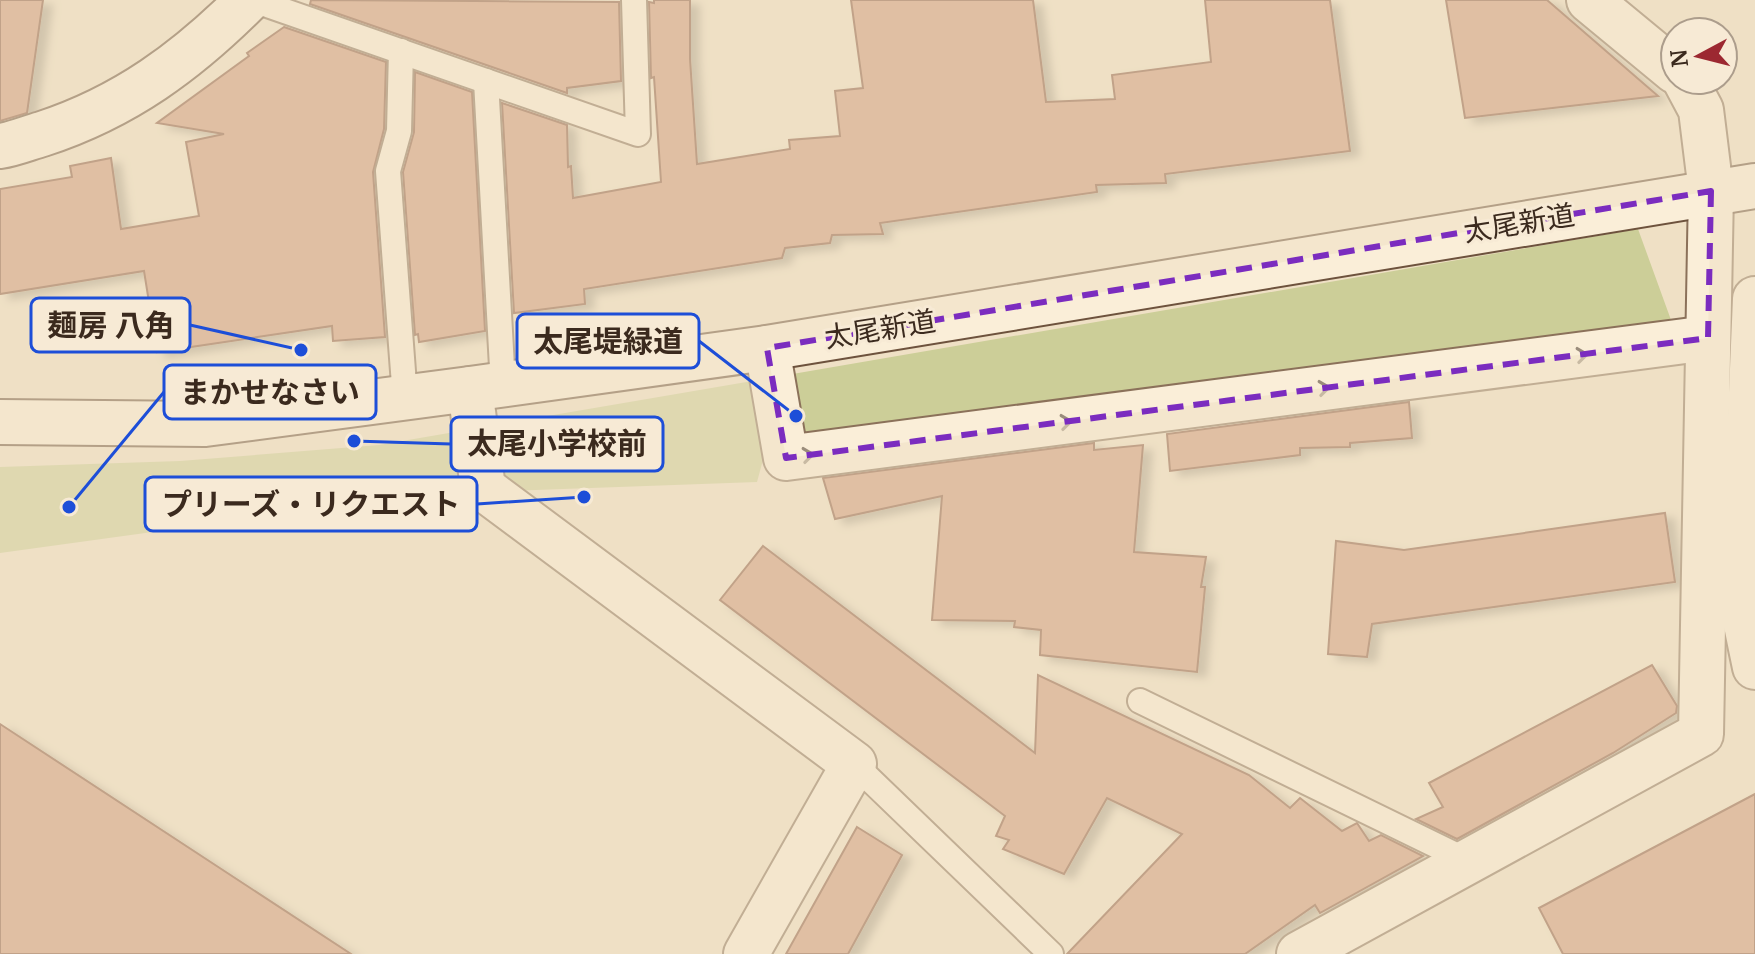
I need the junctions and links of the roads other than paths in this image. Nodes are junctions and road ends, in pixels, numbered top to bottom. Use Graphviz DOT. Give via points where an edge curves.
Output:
graph roads {
  1 [pos="251,0"];
  2 [pos="634,0"];
  3 [pos="1589,0"];
  4 [pos="401,51"];
  5 [pos="1659,58"];
  6 [pos="486,81"];
  7 [pos="1694,96"];
  8 [pos="0,146"];
  9 [pos="1755,186"];
  10 [pos="1711,191"];
  11 [pos="1755,299"];
  12 [pos="1708,338"];
  13 [pos="767,348"];
  14 [pos="486,387"];
  15 [pos="405,398"];
  16 [pos="0,422"];
  17 [pos="1755,667"];
  18 [pos="1140,701"];
  19 [pos="854,764"];
  20 [pos="1468,861"];
  21 [pos="746,954"];
  22 [pos="1051,954"];
  23 [pos="1299,954"];
  1 -- 4 [label="lane"];
  1 -- 8 [label="street" via="143,89 76,123"];
  2 -- 6 [label="lane" via="638,134"];
  3 -- 5 [label="street"];
  4 -- 6 [label="lane"];
  4 -- 15 [label="lane" via="399,131 388,171"];
  6 -- 14 [label="lane"];
  7 -- 10 [label="street" via="1701,110"];
  9 -- 10 [label="street, 太尾新道"];
  10 -- 12 [label="street"];
  10 -- 13 [label="street, 太尾新道"];
  11 -- 17 [label="street" via="1742,605"];
  13 -- 12 [label="street, one-way" via="786,458"];
  12 -- 20 [label="street" via="1701,734"];
  13 -- 14 [label="street, 太尾新道"];
  14 -- 15 [label="street, 太尾新道"];
  14 -- 19 [label="street" via="483,488"];
  15 -- 16 [label="street, 太尾新道" via="205,424"];
  18 -- 20 [label="lane"];
  19 -- 21 [label="street"];
  19 -- 22 [label="lane"];
  20 -- 23 [label="street"];
}
